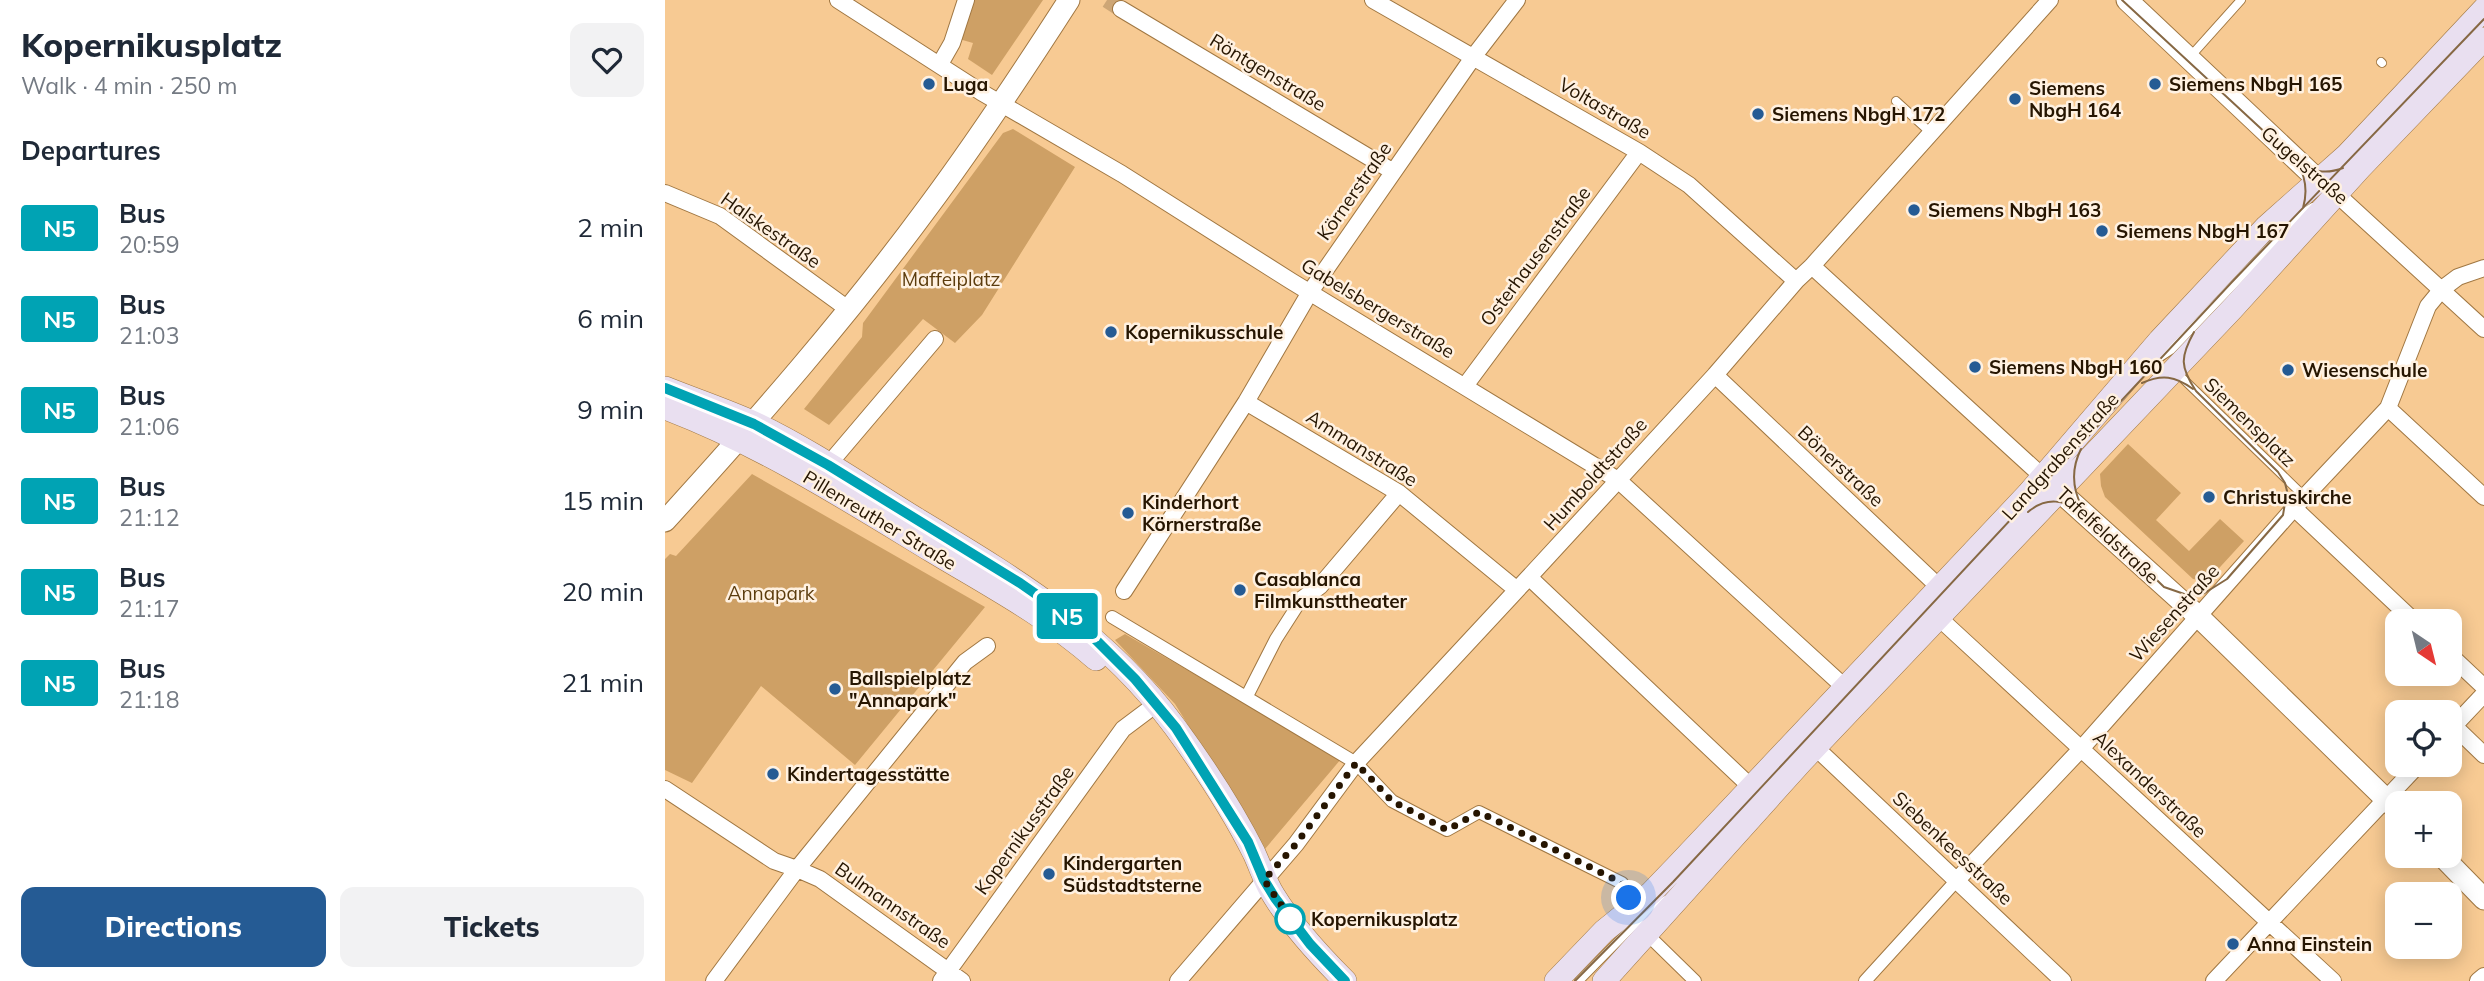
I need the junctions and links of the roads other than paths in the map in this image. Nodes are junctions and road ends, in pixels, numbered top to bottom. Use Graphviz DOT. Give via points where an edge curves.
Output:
graph roads {
  1 [pos="838,0"];
  2 [pos="966,0"];
  3 [pos="1069,0"];
  4 [pos="1373,0"];
  5 [pos="1517,0"];
  6 [pos="2050,0"];
  7 [pos="2127,0"];
  8 [pos="2241,0"];
  9 [pos="1121,9"];
  10 [pos="2484,9"];
  11 [pos="2484,16"];
  12 [pos="2474,35"];
  13 [pos="1474,56"];
  14 [pos="2189,58"];
  15 [pos="940,64"];
  16 [pos="1896,101"];
  17 [pos="1002,104"];
  18 [pos="1931,133"];
  19 [pos="1639,152"];
  20 [pos="1392,171"];
  21 [pos="2328,187"];
  22 [pos="665,193"];
  23 [pos="2300,215"];
  24 [pos="1812,266"];
  25 [pos="2484,268"];
  26 [pos="1795,281"];
  27 [pos="2442,289"];
  28 [pos="1310,292"];
  29 [pos="848,309"];
  30 [pos="2199,323"];
  31 [pos="2484,329"];
  32 [pos="935,339"];
  33 [pos="2181,362"];
  34 [pos="1715,375"];
  35 [pos="2131,376"];
  36 [pos="1465,386"];
  37 [pos="665,388"];
  38 [pos="1246,402"];
  39 [pos="665,408"];
  40 [pos="2388,408"];
  41 [pos="747,432"];
  42 [pos="828,465"];
  43 [pos="1618,481"];
  44 [pos="2051,483"];
  45 [pos="1399,493"];
  46 [pos="2484,497"];
  47 [pos="2299,503"];
  48 [pos="665,521"];
  49 [pos="1529,577"];
  50 [pos="1939,587"];
  51 [pos="1517,590"];
  52 [pos="1124,591"];
  53 [pos="1301,600"];
  54 [pos="2402,609"];
  55 [pos="1112,617"];
  56 [pos="1938,617"];
  57 [pos="2199,617"];
  58 [pos="987,646"];
  59 [pos="2462,666"];
  60 [pos="2484,687"];
  61 [pos="1853,694"];
  62 [pos="2484,694"];
  63 [pos="1247,696"];
  64 [pos="1147,711"];
  65 [pos="2462,717"];
  66 [pos="2462,736"];
  67 [pos="1815,747"];
  68 [pos="2081,749"];
  69 [pos="2484,755"];
  70 [pos="1356,763"];
  71 [pos="1745,781"];
  72 [pos="665,789"];
  73 [pos="2385,797"];
  74 [pos="2385,811"];
  75 [pos="2454,868"];
  76 [pos="797,869"];
  77 [pos="1264,880"];
  78 [pos="1957,880"];
  79 [pos="2484,899"];
  80 [pos="1645,911"];
  81 [pos="2270,923"];
  82 [pos="2484,976"];
  83 [pos="951,977"];
  84 [pos="1867,979"];
  85 [pos="714,981"];
  86 [pos="1178,981"];
  87 [pos="1345,981"];
  88 [pos="1556,981"];
  89 [pos="1579,981"];
  90 [pos="1604,981"];
  91 [pos="1695,981"];
  92 [pos="2063,981"];
  93 [pos="2214,981"];
  94 [pos="2333,981"];
  95 [pos="2478,981"];
  1 -- 15 [label="street, Gabelsbergerstraße"];
  2 -- 15 [label="street"];
  3 -- 17 [label="street"];
  4 -- 13 [label="street, Voltastraße"];
  5 -- 13 [label="street, Körnerstraße"];
  6 -- 18 [label="street, Humboldtstraße"];
  7 -- 14 [label="street, Gugelstraße"];
  8 -- 14 [label="lane"];
  9 -- 20 [label="street, Röntgenstraße"];
  10 -- 12 [label="main road, Landgrabenstraße"];
  11 -- 12 [label="lane"];
  12 -- 21 [label="main road, Landgrabenstraße"];
  12 -- 21 [label="main road, Landgrabenstraße" via="2407,85"];
  13 -- 19 [label="street, Voltastraße"];
  13 -- 20 [label="street, Körnerstraße"];
  14 -- 21 [label="street, Gugelstraße"];
  15 -- 17 [label="street, Gabelsbergerstraße"];
  16 -- 18 [label="lane"];
  17 -- 28 [label="street, Gabelsbergerstraße"];
  17 -- 29 [label="street"];
  18 -- 24 [label="street, Humboldtstraße"];
  19 -- 26 [label="street, Voltastraße" via="1689,185"];
  19 -- 36 [label="street, Osterhausenstraße"];
  20 -- 28 [label="street, Körnerstraße"];
  21 -- 23 [label="lane"];
  21 -- 23 [label="lane"];
  21 -- 27 [label="street, Gugelstraße"];
  21 -- 33 [label="main road, Landgrabenstraße" via="2294,243"];
  21 -- 35 [label="main road, Landgrabenstraße" via="2266,227"];
  22 -- 29 [label="street, Halskestraße" via="720,216"];
  23 -- 30 [label="lane"];
  24 -- 26 [label="street, Humboldtstraße"];
  24 -- 44 [label="street, Tafelfeldstraße"];
  25 -- 27 [label="street, Wiesenstraße" via="2458,277"];
  26 -- 34 [label="street, Humboldtstraße"];
  27 -- 31 [label="street, Gugelstraße"];
  27 -- 40 [label="street, Wiesenstraße" via="2428,306"];
  28 -- 36 [label="street, Gabelsbergerstraße"];
  28 -- 38 [label="street, Körnerstraße"];
  29 -- 41 [label="street"];
  30 -- 33 [label="lane"];
  30 -- 35 [label="lane" via="2171,351"];
  32 -- 42 [label="street"];
  33 -- 44 [label="main road, Landgrabenstraße"];
  33 -- 47 [label="lane, Siemensplatz"];
  34 -- 43 [label="street, Humboldtstraße"];
  34 -- 50 [label="street, Bönerstraße"];
  35 -- 44 [label="main road, Landgrabenstraße"];
  36 -- 43 [label="street, Gabelsbergerstraße"];
  37 -- 41 [label="main road, Pillenreuther Straße"];
  38 -- 45 [label="street, Ammanstraße"];
  38 -- 52 [label="street, Körnerstraße"];
  39 -- 41 [label="main road, Pillenreuther Straße"];
  40 -- 46 [label="street"];
  40 -- 47 [label="street, Wiesenstraße"];
  41 -- 42 [label="main road, Pillenreuther Straße"];
  41 -- 48 [label="street"];
  41 -- 64 [label="main road, Pillenreuther Straße" via="844,498 1046,621 1098,661"];
  42 -- 77 [label="main road, Pillenreuther Straße" via="1020,583 1107,650 1189,748 1255,854"];
  43 -- 49 [label="street, Humboldtstraße"];
  43 -- 61 [label="street, Gabelsbergerstraße"];
  44 -- 50 [label="main road, Landgrabenstraße"];
  44 -- 56 [label="main road, Landgrabenstraße"];
  44 -- 57 [label="street, Tafelfeldstraße"];
  45 -- 51 [label="street, Ammanstraße"];
  45 -- 53 [label="street" via="1320,586"];
  47 -- 54 [label="street"];
  47 -- 57 [label="street, Wiesenstraße"];
  49 -- 51 [label="street, Humboldtstraße"];
  49 -- 71 [label="street"];
  50 -- 61 [label="main road, Landgrabenstraße"];
  51 -- 70 [label="street, Humboldtstraße"];
  53 -- 63 [label="street"];
  55 -- 63 [label="street"];
  56 -- 61 [label="main road, Landgrabenstraße"];
  56 -- 68 [label="street, Alexanderstraße"];
  57 -- 68 [label="street, Wiesenstraße"];
  57 -- 73 [label="street, Tafelfeldstraße"];
  58 -- 76 [label="street" via="965,662"];
  59 -- 60 [label="street"];
  61 -- 67 [label="main road, Landgrabenstraße"];
  61 -- 71 [label="main road, Landgrabenstraße"];
  62 -- 65 [label="street"];
  63 -- 70 [label="street"];
  64 -- 77 [label="main road, Pillenreuther Straße" via="1186,764 1245,863"];
  64 -- 83 [label="street, Kopernikusstraße" via="1123,729"];
  66 -- 69 [label="street"];
  67 -- 78 [label="street, Siebenkeesstraße"];
  67 -- 80 [label="main road, Landgrabenstraße" via="1680,894"];
  68 -- 78 [label="street, Wiesenstraße"];
  68 -- 81 [label="street, Alexanderstraße"];
  70 -- 77 [label="street, Humboldtstraße"];
  70 -- 80 [label="street" via="1392,801 1447,830 1479,812 1622,883 1629,898"];
  71 -- 80 [label="main road, Landgrabenstraße"];
  72 -- 76 [label="street, Bulmannstraße" via="774,861"];
  74 -- 81 [label="street"];
  75 -- 79 [label="street"];
  76 -- 83 [label="street, Bulmannstraße" via="820,879"];
  76 -- 85 [label="street"];
  77 -- 86 [label="street, Humboldtstraße"];
  77 -- 87 [label="main road, Pillenreuther Straße" via="1298,929"];
  78 -- 84 [label="street, Wiesenstraße"];
  78 -- 92 [label="street, Siebenkeesstraße"];
  80 -- 88 [label="main road" via="1604,931"];
  80 -- 89 [label="lane"];
  80 -- 90 [label="main road"];
  80 -- 91 [label="street" via="1654,941"];
  81 -- 93 [label="street"];
  81 -- 94 [label="street, Alexanderstraße"];
  82 -- 95 [label="street"];
}
